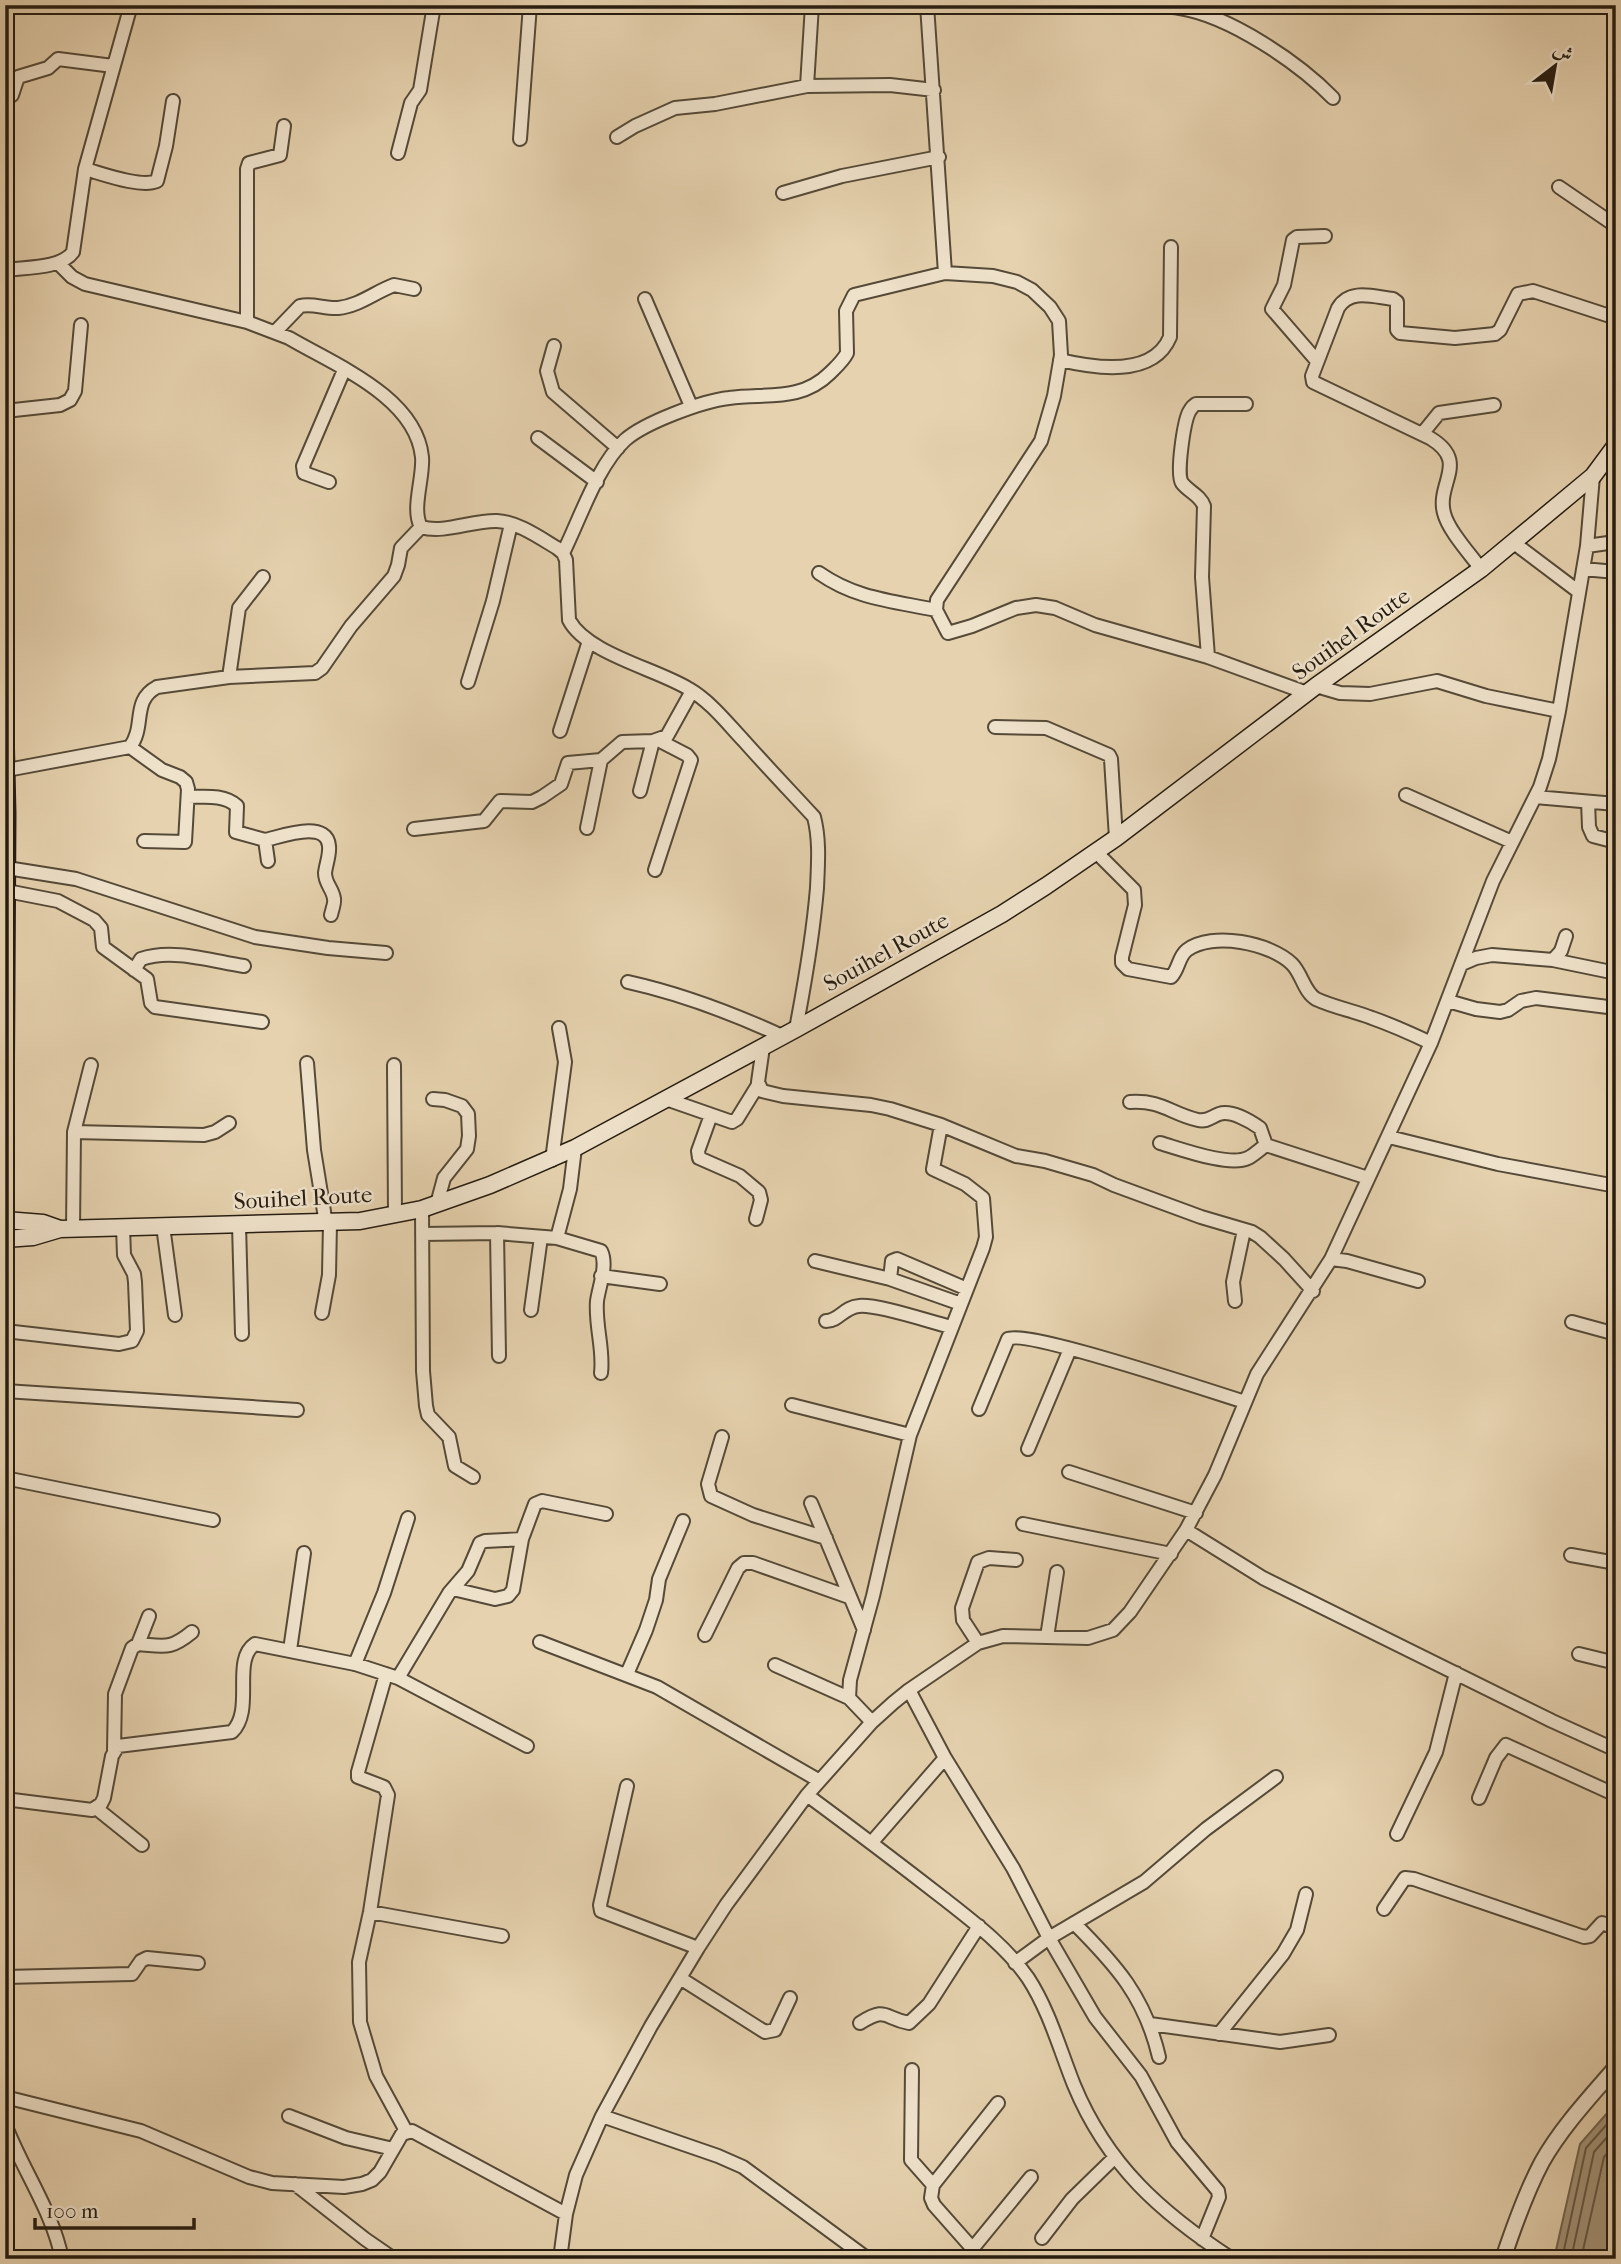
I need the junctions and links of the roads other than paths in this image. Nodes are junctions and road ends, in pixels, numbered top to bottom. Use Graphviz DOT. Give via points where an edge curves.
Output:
graph roads {
  1 [pos="131,5"];
  2 [pos="434,5"];
  3 [pos="530,5"];
  4 [pos="813,5"];
  5 [pos="927,5"];
  6 [pos="1142,5"];
  7 [pos="113,66"];
  8 [pos="807,86"];
  9 [pos="934,90"];
  10 [pos="1333,98"];
  11 [pos="5,100"];
  12 [pos="173,101"];
  13 [pos="284,126"];
  14 [pos="617,137"];
  15 [pos="520,139"];
  16 [pos="398,153"];
  17 [pos="939,157"];
  18 [pos="85,169"];
  19 [pos="1559,187"];
  20 [pos="783,193"];
  21 [pos="1616,226"];
  22 [pos="1325,236"];
  23 [pos="1171,247"];
  24 [pos="58,263"];
  25 [pos="5,270"];
  26 [pos="945,273"];
  27 [pos="414,289"];
  28 [pos="645,299"];
  29 [pos="1616,318"];
  30 [pos="247,323"];
  31 [pos="81,326"];
  32 [pos="275,332"];
  33 [pos="554,346"];
  34 [pos="1060,360"];
  35 [pos="1317,360"];
  36 [pos="344,370"];
  37 [pos="1246,404"];
  38 [pos="1494,405"];
  39 [pos="691,406"];
  40 [pos="5,411"];
  41 [pos="1422,434"];
  42 [pos="538,438"];
  43 [pos="1616,445"];
  44 [pos="618,448"];
  45 [pos="1593,476"];
  46 [pos="329,482"];
  47 [pos="597,482"];
  48 [pos="512,524"];
  49 [pos="421,527"];
  50 [pos="1616,538"];
  51 [pos="1514,543"];
  52 [pos="1587,546"];
  53 [pos="563,553"];
  54 [pos="1481,569"];
  55 [pos="1583,569"];
  56 [pos="1616,572"];
  57 [pos="819,573"];
  58 [pos="262,577"];
  59 [pos="1579,592"];
  60 [pos="936,610"];
  61 [pos="589,641"];
  62 [pos="1208,657"];
  63 [pos="229,677"];
  64 [pos="468,682"];
  65 [pos="1312,690"];
  66 [pos="692,691"];
  67 [pos="1559,711"];
  68 [pos="5,726"];
  69 [pos="995,727"];
  70 [pos="560,731"];
  71 [pos="656,741"];
  72 [pos="130,747"];
  73 [pos="601,760"];
  74 [pos="7,770"];
  75 [pos="640,791"];
  76 [pos="1406,795"];
  77 [pos="188,797"];
  78 [pos="1535,797"];
  79 [pos="1588,802"];
  80 [pos="1616,804"];
  81 [pos="6,814"];
  82 [pos="587,828"];
  83 [pos="414,829"];
  84 [pos="1116,838"];
  85 [pos="265,840"];
  86 [pos="144,841"];
  87 [pos="1512,842"];
  88 [pos="1616,842"];
  89 [pos="1096,852"];
  90 [pos="268,861"];
  91 [pos="7,868"];
  92 [pos="656,870"];
  93 [pos="7,891"];
  94 [pos="331,915"];
  95 [pos="1566,936"];
  96 [pos="6,952"];
  97 [pos="386,953"];
  98 [pos="1553,960"];
  99 [pos="1462,964"];
  100 [pos="244,966"];
  101 [pos="134,970"];
  102 [pos="1616,973"];
  103 [pos="628,982"];
  104 [pos="1448,1001"];
  105 [pos="1616,1008"];
  106 [pos="262,1022"];
  107 [pos="559,1028"];
  108 [pos="789,1033"];
  109 [pos="1431,1043"];
  110 [pos="763,1047"];
  111 [pos="307,1063"];
  112 [pos="91,1065"];
  113 [pos="394,1065"];
  114 [pos="758,1084"];
  115 [pos="433,1099"];
  116 [pos="666,1099"];
  117 [pos="1130,1102"];
  118 [pos="711,1115"];
  119 [pos="229,1123"];
  120 [pos="941,1125"];
  121 [pos="74,1132"];
  122 [pos="1389,1137"];
  123 [pos="1160,1143"];
  124 [pos="1266,1145"];
  125 [pos="5,1146"];
  126 [pos="575,1149"];
  127 [pos="552,1160"];
  128 [pos="1368,1178"];
  129 [pos="1616,1186"];
  130 [pos="430,1206"];
  131 [pos="395,1215"];
  132 [pos="756,1219"];
  133 [pos="5,1220"];
  134 [pos="328,1223"];
  135 [pos="239,1225"];
  136 [pos="163,1226"];
  137 [pos="123,1227"];
  138 [pos="67,1229"];
  139 [pos="1244,1230"];
  140 [pos="497,1233"];
  141 [pos="422,1234"];
  142 [pos="541,1237"];
  143 [pos="557,1238"];
  144 [pos="5,1239"];
  145 [pos="1332,1259"];
  146 [pos="815,1261"];
  147 [pos="601,1276"];
  148 [pos="890,1279"];
  149 [pos="1418,1281"];
  150 [pos="660,1284"];
  151 [pos="967,1289"];
  152 [pos="1313,1291"];
  153 [pos="1235,1301"];
  154 [pos="961,1304"];
  155 [pos="531,1310"];
  156 [pos="322,1313"];
  157 [pos="175,1315"];
  158 [pos="825,1321"];
  159 [pos="1572,1322"];
  160 [pos="951,1327"];
  161 [pos="5,1331"];
  162 [pos="242,1334"];
  163 [pos="1616,1334"];
  164 [pos="1070,1349"];
  165 [pos="499,1356"];
  166 [pos="601,1373"];
  167 [pos="5,1391"];
  168 [pos="1245,1402"];
  169 [pos="792,1405"];
  170 [pos="979,1409"];
  171 [pos="297,1410"];
  172 [pos="910,1435"];
  173 [pos="722,1437"];
  174 [pos="1028,1449"];
  175 [pos="1069,1472"];
  176 [pos="474,1476"];
  177 [pos="5,1478"];
  178 [pos="811,1503"];
  179 [pos="1196,1513"];
  180 [pos="606,1514"];
  181 [pos="408,1518"];
  182 [pos="213,1520"];
  183 [pos="683,1521"];
  184 [pos="1023,1524"];
  185 [pos="1186,1530"];
  186 [pos="826,1538"];
  187 [pos="522,1539"];
  188 [pos="304,1553"];
  189 [pos="1171,1554"];
  190 [pos="1571,1555"];
  191 [pos="1016,1560"];
  192 [pos="1616,1563"];
  193 [pos="1057,1572"];
  194 [pos="453,1588"];
  195 [pos="849,1597"];
  196 [pos="149,1616"];
  197 [pos="865,1625"];
  198 [pos="192,1632"];
  199 [pos="705,1635"];
  200 [pos="1047,1637"];
  201 [pos="540,1642"];
  202 [pos="978,1643"];
  203 [pos="138,1644"];
  204 [pos="290,1650"];
  205 [pos="1579,1654"];
  206 [pos="355,1664"];
  207 [pos="1616,1664"];
  208 [pos="775,1665"];
  209 [pos="627,1674"];
  210 [pos="1456,1674"];
  211 [pos="392,1676"];
  212 [pos="909,1690"];
  213 [pos="849,1698"];
  214 [pos="872,1722"];
  215 [pos="527,1746"];
  216 [pos="1616,1749"];
  217 [pos="114,1750"];
  218 [pos="945,1758"];
  219 [pos="1276,1777"];
  220 [pos="818,1780"];
  221 [pos="627,1786"];
  222 [pos="807,1795"];
  223 [pos="1616,1795"];
  224 [pos="1479,1798"];
  225 [pos="5,1800"];
  226 [pos="96,1808"];
  227 [pos="1397,1834"];
  228 [pos="872,1842"];
  229 [pos="142,1846"];
  230 [pos="1306,1894"];
  231 [pos="1384,1909"];
  232 [pos="370,1912"];
  233 [pos="1074,1923"];
  234 [pos="979,1926"];
  235 [pos="1616,1928"];
  236 [pos="502,1936"];
  237 [pos="1049,1938"];
  238 [pos="698,1948"];
  239 [pos="198,1963"];
  240 [pos="1015,1963"];
  241 [pos="5,1977"];
  242 [pos="680,1978"];
  243 [pos="790,1998"];
  244 [pos="860,2023"];
  245 [pos="1150,2024"];
  246 [pos="1219,2034"];
  247 [pos="1329,2035"];
  248 [pos="1159,2057"];
  249 [pos="1616,2067"];
  250 [pos="912,2070"];
  251 [pos="5,2097"];
  252 [pos="998,2103"];
  253 [pos="289,2116"];
  254 [pos="602,2116"];
  255 [pos="5,2124"];
  256 [pos="406,2131"];
  257 [pos="393,2149"];
  258 [pos="1114,2158"];
  259 [pos="1031,2177"];
  260 [pos="295,2184"];
  261 [pos="933,2185"];
  262 [pos="566,2214"];
  263 [pos="1042,2238"];
  264 [pos="1202,2239"];
  265 [pos="968,2253"];
  266 [pos="564,2257"];
  267 [pos="62,2259"];
  268 [pos="394,2259"];
  269 [pos="868,2259"];
  270 [pos="1233,2259"];
  271 [pos="1503,2259"];
  1 -- 7 [label="street"];
  2 -- 16 [label="street" via="420,90 411,103"];
  3 -- 15 [label="street"];
  4 -- 8 [label="street"];
  5 -- 9 [label="street"];
  6 -- 10 [label="street" via="1179,7 1233,27 1316,80"];
  7 -- 11 [label="street" via="58,59 48,68 21,75"];
  7 -- 18 [label="street"];
  8 -- 9 [label="street" via="890,85"];
  8 -- 14 [label="street" via="675,108"];
  9 -- 17 [label="street"];
  12 -- 18 [label="street" via="158,181 139,182"];
  13 -- 30 [label="street" via="280,155 249,163 247,169"];
  17 -- 20 [label="street"];
  17 -- 26 [label="street"];
  18 -- 24 [label="street" via="74,252"];
  19 -- 21 [label="street"];
  22 -- 35 [label="street" via="1293,240 1282,293 1272,309"];
  23 -- 34 [label="street" via="1170,337 1164,347 1138,364 1117,368"];
  24 -- 25 [label="street"];
  24 -- 30 [label="street" via="85,284"];
  26 -- 34 [label="street" via="993,276 1032,290 1059,321"];
  26 -- 39 [label="street" via="854,295 846,311 847,353 818,385 778,396 728,398"];
  27 -- 32 [label="street" via="394,285 339,308 300,306"];
  28 -- 39 [label="street"];
  29 -- 35 [label="street" via="1525,291 1518,294 1495,334 1455,338 1401,334 1396,301 1353,295 1341,303"];
  30 -- 32 [label="street"];
  31 -- 40 [label="street" via="75,391 70,400"];
  32 -- 36 [label="street"];
  33 -- 44 [label="street" via="547,371 553,392"];
  34 -- 60 [label="street" via="1041,442 937,600"];
  35 -- 41 [label="street" via="1312,376 1315,384"];
  36 -- 46 [label="street" via="303,466 304,473"];
  36 -- 49 [label="street" via="386,395 419,440"];
  37 -- 62 [label="street" via="1196,404 1185,429 1179,474 1205,506 1202,577"];
  38 -- 41 [label="street" via="1439,413"];
  39 -- 44 [label="street" via="633,434"];
  41 -- 54 [label="street" via="1437,442 1450,459 1444,515"];
  42 -- 47 [label="street"];
  43 -- 45 [label="main road, Souihel Route"];
  44 -- 47 [label="street"];
  45 -- 51 [label="main road, Souihel Route"];
  45 -- 52 [label="street"];
  47 -- 53 [label="street"];
  48 -- 49 [label="street"];
  48 -- 53 [label="street"];
  48 -- 64 [label="street"];
  49 -- 63 [label="street" via="401,548 394,576 322,668 315,673"];
  50 -- 52 [label="street"];
  51 -- 54 [label="main road, Souihel Route"];
  51 -- 59 [label="street"];
  52 -- 55 [label="street"];
  53 -- 61 [label="street" via="568,569 569,620"];
  54 -- 65 [label="main road, Souihel Route"];
  55 -- 56 [label="street"];
  55 -- 59 [label="street"];
  57 -- 60 [label="street" via="870,598"];
  58 -- 63 [label="street" via="239,608"];
  59 -- 67 [label="street"];
  60 -- 62 [label="street" via="948,633 1016,608 1055,608 1096,625"];
  61 -- 66 [label="street"];
  61 -- 70 [label="street"];
  62 -- 65 [label="street"];
  63 -- 72 [label="street" via="148,692 142,701 138,734"];
  65 -- 67 [label="street" via="1370,694 1437,681"];
  65 -- 84 [label="main road, Souihel Route"];
  66 -- 71 [label="street" via="672,730"];
  66 -- 108 [label="street" via="710,704 814,817 818,830 814,921"];
  67 -- 78 [label="street"];
  68 -- 74 [label="main road"];
  69 -- 84 [label="street" via="1046,728 1109,755"];
  71 -- 73 [label="street" via="622,742"];
  71 -- 75 [label="street"];
  71 -- 92 [label="street" via="691,760"];
  72 -- 74 [label="street"];
  72 -- 77 [label="street" via="180,776"];
  73 -- 82 [label="street"];
  73 -- 83 [label="street" via="568,763 561,785 532,802 504,800 484,821"];
  74 -- 81 [label="main road"];
  76 -- 87 [label="street"];
  77 -- 85 [label="street" via="233,802 237,806 236,832"];
  77 -- 86 [label="street" via="186,842"];
  78 -- 79 [label="street"];
  78 -- 87 [label="street"];
  79 -- 80 [label="street"];
  79 -- 88 [label="street" via="1593,836"];
  81 -- 91 [label="main road"];
  84 -- 89 [label="main road, Souihel Route"];
  85 -- 90 [label="street"];
  85 -- 94 [label="street" via="305,830 327,840 326,882 334,900"];
  87 -- 99 [label="street"];
  89 -- 108 [label="main road, Souihel Route" via="1002,914"];
  89 -- 109 [label="street" via="1136,897 1122,957 1128,969 1171,977 1183,953 1209,941 1265,948 1290,962 1316,999"];
  91 -- 93 [label="main road"];
  91 -- 97 [label="street" via="76,879 255,937"];
  93 -- 96 [label="main road"];
  93 -- 101 [label="street" via="58,901 94,920 101,928 103,947"];
  95 -- 98 [label="street"];
  96 -- 125 [label="main road"];
  98 -- 99 [label="street" via="1492,955"];
  98 -- 102 [label="street"];
  99 -- 104 [label="street"];
  100 -- 101 [label="street" via="155,956 141,959"];
  101 -- 106 [label="street" via="147,979 155,1007"];
  103 -- 108 [label="street" via="699,1000"];
  104 -- 105 [label="street" via="1500,1012 1536,998"];
  104 -- 109 [label="street"];
  107 -- 127 [label="street" via="565,1062"];
  108 -- 110 [label="main road, Souihel Route"];
  109 -- 122 [label="street"];
  110 -- 114 [label="street"];
  110 -- 116 [label="main road, Souihel Route"];
  111 -- 134 [label="street" via="314,1150"];
  112 -- 121 [label="street"];
  113 -- 131 [label="street"];
  114 -- 118 [label="street" via="736,1121"];
  114 -- 120 [label="street" via="762,1091 783,1096 871,1105"];
  115 -- 130 [label="street" via="462,1107 468,1114 470,1136 467,1149 444,1178"];
  116 -- 118 [label="street"];
  116 -- 126 [label="main road, Souihel Route"];
  117 -- 124 [label="street" via="1157,1103 1200,1120 1222,1114 1236,1116 1260,1128"];
  118 -- 132 [label="street" via="699,1158 726,1168 759,1192"];
  119 -- 121 [label="street" via="204,1135"];
  120 -- 139 [label="street" via="1016,1156 1093,1175"];
  120 -- 151 [label="street" via="933,1169 965,1184 985,1204 986,1237"];
  121 -- 138 [label="street"];
  122 -- 128 [label="street"];
  122 -- 129 [label="street"];
  123 -- 124 [label="street" via="1236,1160 1248,1158"];
  124 -- 128 [label="street"];
  126 -- 127 [label="main road, Souihel Route"];
  126 -- 143 [label="street"];
  127 -- 130 [label="main road, Souihel Route"];
  128 -- 145 [label="street"];
  130 -- 131 [label="main road, Souihel Route"];
  130 -- 141 [label="street"];
  131 -- 134 [label="main road, Souihel Route"];
  133 -- 138 [label="main road"];
  134 -- 135 [label="main road, Souihel Route"];
  134 -- 156 [label="street" via="329,1275"];
  135 -- 136 [label="main road, Souihel Route"];
  135 -- 162 [label="street"];
  136 -- 137 [label="main road, Souihel Route"];
  136 -- 157 [label="street"];
  137 -- 138 [label="main road, Souihel Route"];
  137 -- 161 [label="street" via="124,1255 135,1282 137,1331 132,1341 119,1344"];
  138 -- 144 [label="main road"];
  139 -- 152 [label="street" via="1261,1237"];
  139 -- 153 [label="street" via="1233,1282"];
  140 -- 141 [label="street"];
  140 -- 142 [label="street"];
  140 -- 165 [label="street"];
  141 -- 176 [label="street" via="426,1406 428,1415 449,1437 455,1466"];
  142 -- 143 [label="street"];
  142 -- 155 [label="street"];
  143 -- 147 [label="street" via="601,1251"];
  145 -- 149 [label="street"];
  145 -- 152 [label="street"];
  146 -- 148 [label="street"];
  147 -- 150 [label="street"];
  147 -- 166 [label="street" via="597,1310"];
  148 -- 151 [label="street" via="892,1261 897,1259"];
  148 -- 154 [label="street"];
  151 -- 154 [label="street"];
  152 -- 168 [label="street" via="1257,1374"];
  154 -- 160 [label="street"];
  158 -- 160 [label="street" via="859,1306"];
  159 -- 163 [label="street"];
  160 -- 172 [label="street"];
  164 -- 168 [label="street"];
  164 -- 170 [label="street" via="1010,1337"];
  164 -- 174 [label="street"];
  167 -- 171 [label="street"];
  168 -- 179 [label="street"];
  169 -- 172 [label="street"];
  172 -- 197 [label="street"];
  173 -- 186 [label="street" via="708,1484 711,1496"];
  175 -- 179 [label="street"];
  177 -- 182 [label="street"];
  178 -- 186 [label="street"];
  179 -- 185 [label="street"];
  180 -- 187 [label="street" via="538,1502"];
  181 -- 206 [label="street"];
  183 -- 209 [label="street"];
  184 -- 189 [label="street"];
  185 -- 189 [label="street"];
  185 -- 210 [label="street" via="1263,1578"];
  186 -- 195 [label="street"];
  187 -- 194 [label="street" via="480,1544 468,1571"];
  187 -- 194 [label="street" via="509,1596 495,1599"];
  188 -- 204 [label="street"];
  189 -- 200 [label="street" via="1113,1630 1088,1638"];
  190 -- 192 [label="street"];
  191 -- 202 [label="street" via="978,1562 962,1608 963,1620"];
  193 -- 200 [label="street"];
  194 -- 211 [label="street"];
  195 -- 197 [label="street"];
  195 -- 199 [label="street" via="744,1563"];
  196 -- 203 [label="street"];
  197 -- 213 [label="street"];
  198 -- 203 [label="street" via="177,1645"];
  200 -- 202 [label="street" via="1003,1636"];
  201 -- 209 [label="street"];
  202 -- 212 [label="street"];
  203 -- 217 [label="street" via="132,1648 116,1687"];
  204 -- 206 [label="street"];
  204 -- 217 [label="street" via="261,1644 250,1648 244,1662 243,1712 233,1732"];
  205 -- 207 [label="street"];
  206 -- 211 [label="street"];
  208 -- 213 [label="street"];
  209 -- 220 [label="street" via="676,1696"];
  210 -- 216 [label="street"];
  210 -- 227 [label="street" via="1436,1752"];
  211 -- 215 [label="street"];
  211 -- 232 [label="street" via="358,1772 358,1777 384,1787 388,1795"];
  212 -- 214 [label="street"];
  212 -- 218 [label="street"];
  213 -- 214 [label="street"];
  214 -- 220 [label="street"];
  217 -- 226 [label="street" via="104,1798"];
  218 -- 228 [label="street"];
  218 -- 237 [label="street" via="1013,1868"];
  219 -- 233 [label="street" via="1144,1882"];
  220 -- 222 [label="street"];
  221 -- 238 [label="street" via="601,1911"];
  222 -- 228 [label="street"];
  222 -- 238 [label="street"];
  223 -- 224 [label="street" via="1506,1745"];
  225 -- 226 [label="street"];
  226 -- 229 [label="street"];
  228 -- 234 [label="street"];
  230 -- 246 [label="street" via="1297,1930 1283,1954"];
  231 -- 235 [label="street" via="1405,1878 1584,1937 1602,1923"];
  232 -- 236 [label="street"];
  232 -- 256 [label="street" via="359,1962 360,2022 376,2076"];
  233 -- 237 [label="street"];
  233 -- 245 [label="street" via="1119,1969"];
  234 -- 240 [label="street"];
  234 -- 244 [label="street" via="929,2004 909,2023 881,2013"];
  237 -- 240 [label="street"];
  237 -- 264 [label="street" via="1095,2017 1141,2076 1177,2143 1218,2191"];
  238 -- 242 [label="street"];
  239 -- 241 [label="street" via="147,1958 134,1973 125,1975"];
  240 -- 258 [label="street" via="1041,2002 1094,2127"];
  242 -- 243 [label="street" via="765,2032 775,2030"];
  242 -- 254 [label="street"];
  245 -- 246 [label="street"];
  245 -- 248 [label="street"];
  246 -- 247 [label="street" via="1280,2042"];
  249 -- 271 [label="street" via="1542,2162"];
  250 -- 261 [label="street" via="911,2160"];
  251 -- 260 [label="street" via="141,2131 249,2177"];
  252 -- 261 [label="street"];
  253 -- 257 [label="street" via="346,2138"];
  254 -- 262 [label="street" via="576,2175"];
  254 -- 269 [label="street" via="743,2167"];
  255 -- 267 [label="street"];
  256 -- 257 [label="street"];
  256 -- 262 [label="street"];
  257 -- 260 [label="street" via="380,2172 362,2184"];
  258 -- 263 [label="street" via="1072,2199"];
  258 -- 264 [label="street" via="1154,2201"];
  259 -- 265 [label="street"];
  260 -- 268 [label="street"];
  261 -- 265 [label="street" via="934,2205"];
  262 -- 266 [label="street"];
  264 -- 270 [label="street"];
}
